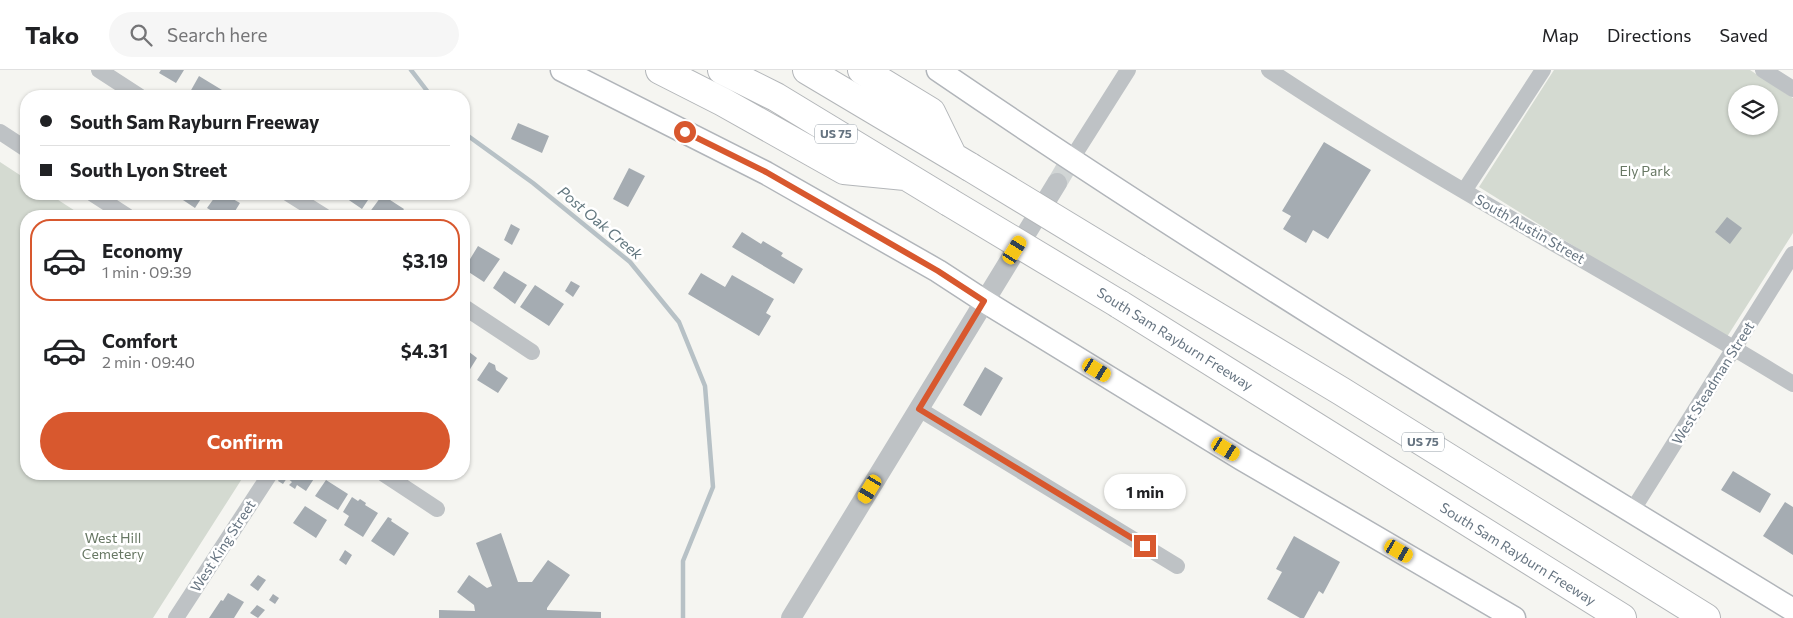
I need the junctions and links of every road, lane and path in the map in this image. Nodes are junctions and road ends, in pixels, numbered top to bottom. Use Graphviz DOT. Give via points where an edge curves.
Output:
graph roads {
  1 [pos="99,70"];
  2 [pos="562,70"];
  3 [pos="660,70"];
  4 [pos="722,70"];
  5 [pos="807,70"];
  6 [pos="862,70"];
  7 [pos="938,70"];
  8 [pos="1128,70"];
  9 [pos="1543,70"];
  10 [pos="1763,70"];
  11 [pos="1271,71"];
  12 [pos="1793,89"];
  13 [pos="130,90"];
  14 [pos="0,132"];
  15 [pos="20,145"];
  16 [pos="1070,160"];
  17 [pos="961,161"];
  18 [pos="905,176"];
  19 [pos="1057,183"];
  20 [pos="1464,191"];
  21 [pos="102,200"];
  22 [pos="299,200"];
  23 [pos="117,210"];
  24 [pos="314,210"];
  25 [pos="1793,254"];
  26 [pos="984,301"];
  27 [pos="470,311"];
  28 [pos="1735,348"];
  29 [pos="532,352"];
  30 [pos="1793,384"];
  31 [pos="919,409"];
  32 [pos="266,480"];
  33 [pos="393,480"];
  34 [pos="437,509"];
  35 [pos="1632,510"];
  36 [pos="1177,566"];
  37 [pos="1793,610"];
  38 [pos="1608,611"];
  39 [pos="176,618"];
  40 [pos="791,618"];
  41 [pos="1514,618"];
  42 [pos="1622,618"];
  43 [pos="1706,618"];
  1 -- 13 [label="street"];
  2 -- 26 [label="main road" via="766,172"];
  3 -- 18 [label="highway" via="844,170"];
  4 -- 18 [label="highway, South Sam Rayburn Freeway / US 75" via="776,97"];
  5 -- 17 [label="highway, US 75"];
  6 -- 17 [label="highway" via="931,112"];
  7 -- 16 [label="main road"];
  8 -- 16 [label="street"];
  9 -- 20 [label="street"];
  10 -- 12 [label="street"];
  11 -- 20 [label="street, South Austin Street"];
  14 -- 15 [label="street"];
  16 -- 35 [label="main road" via="1276,292"];
  17 -- 43 [label="highway, US 75, bridge" via="1349,396"];
  18 -- 38 [label="highway, South Sam Rayburn Freeway / US 75, bridge" via="1120,304"];
  19 -- 26 [label="street"];
  20 -- 28 [label="street, South Austin Street"];
  21 -- 23 [label="street"];
  22 -- 24 [label="street"];
  25 -- 28 [label="street, West Steadman Street"];
  26 -- 31 [label="street"];
  26 -- 41 [label="main road" via="1250,464"];
  27 -- 29 [label="street"];
  28 -- 30 [label="street, South Austin Street"];
  28 -- 35 [label="street, West Steadman Street"];
  31 -- 36 [label="street"];
  31 -- 40 [label="street"];
  32 -- 39 [label="street, West King Street"];
  33 -- 34 [label="street"];
  35 -- 37 [label="main road"];
  38 -- 42 [label="highway, South Sam Rayburn Freeway / US 75"];
}
